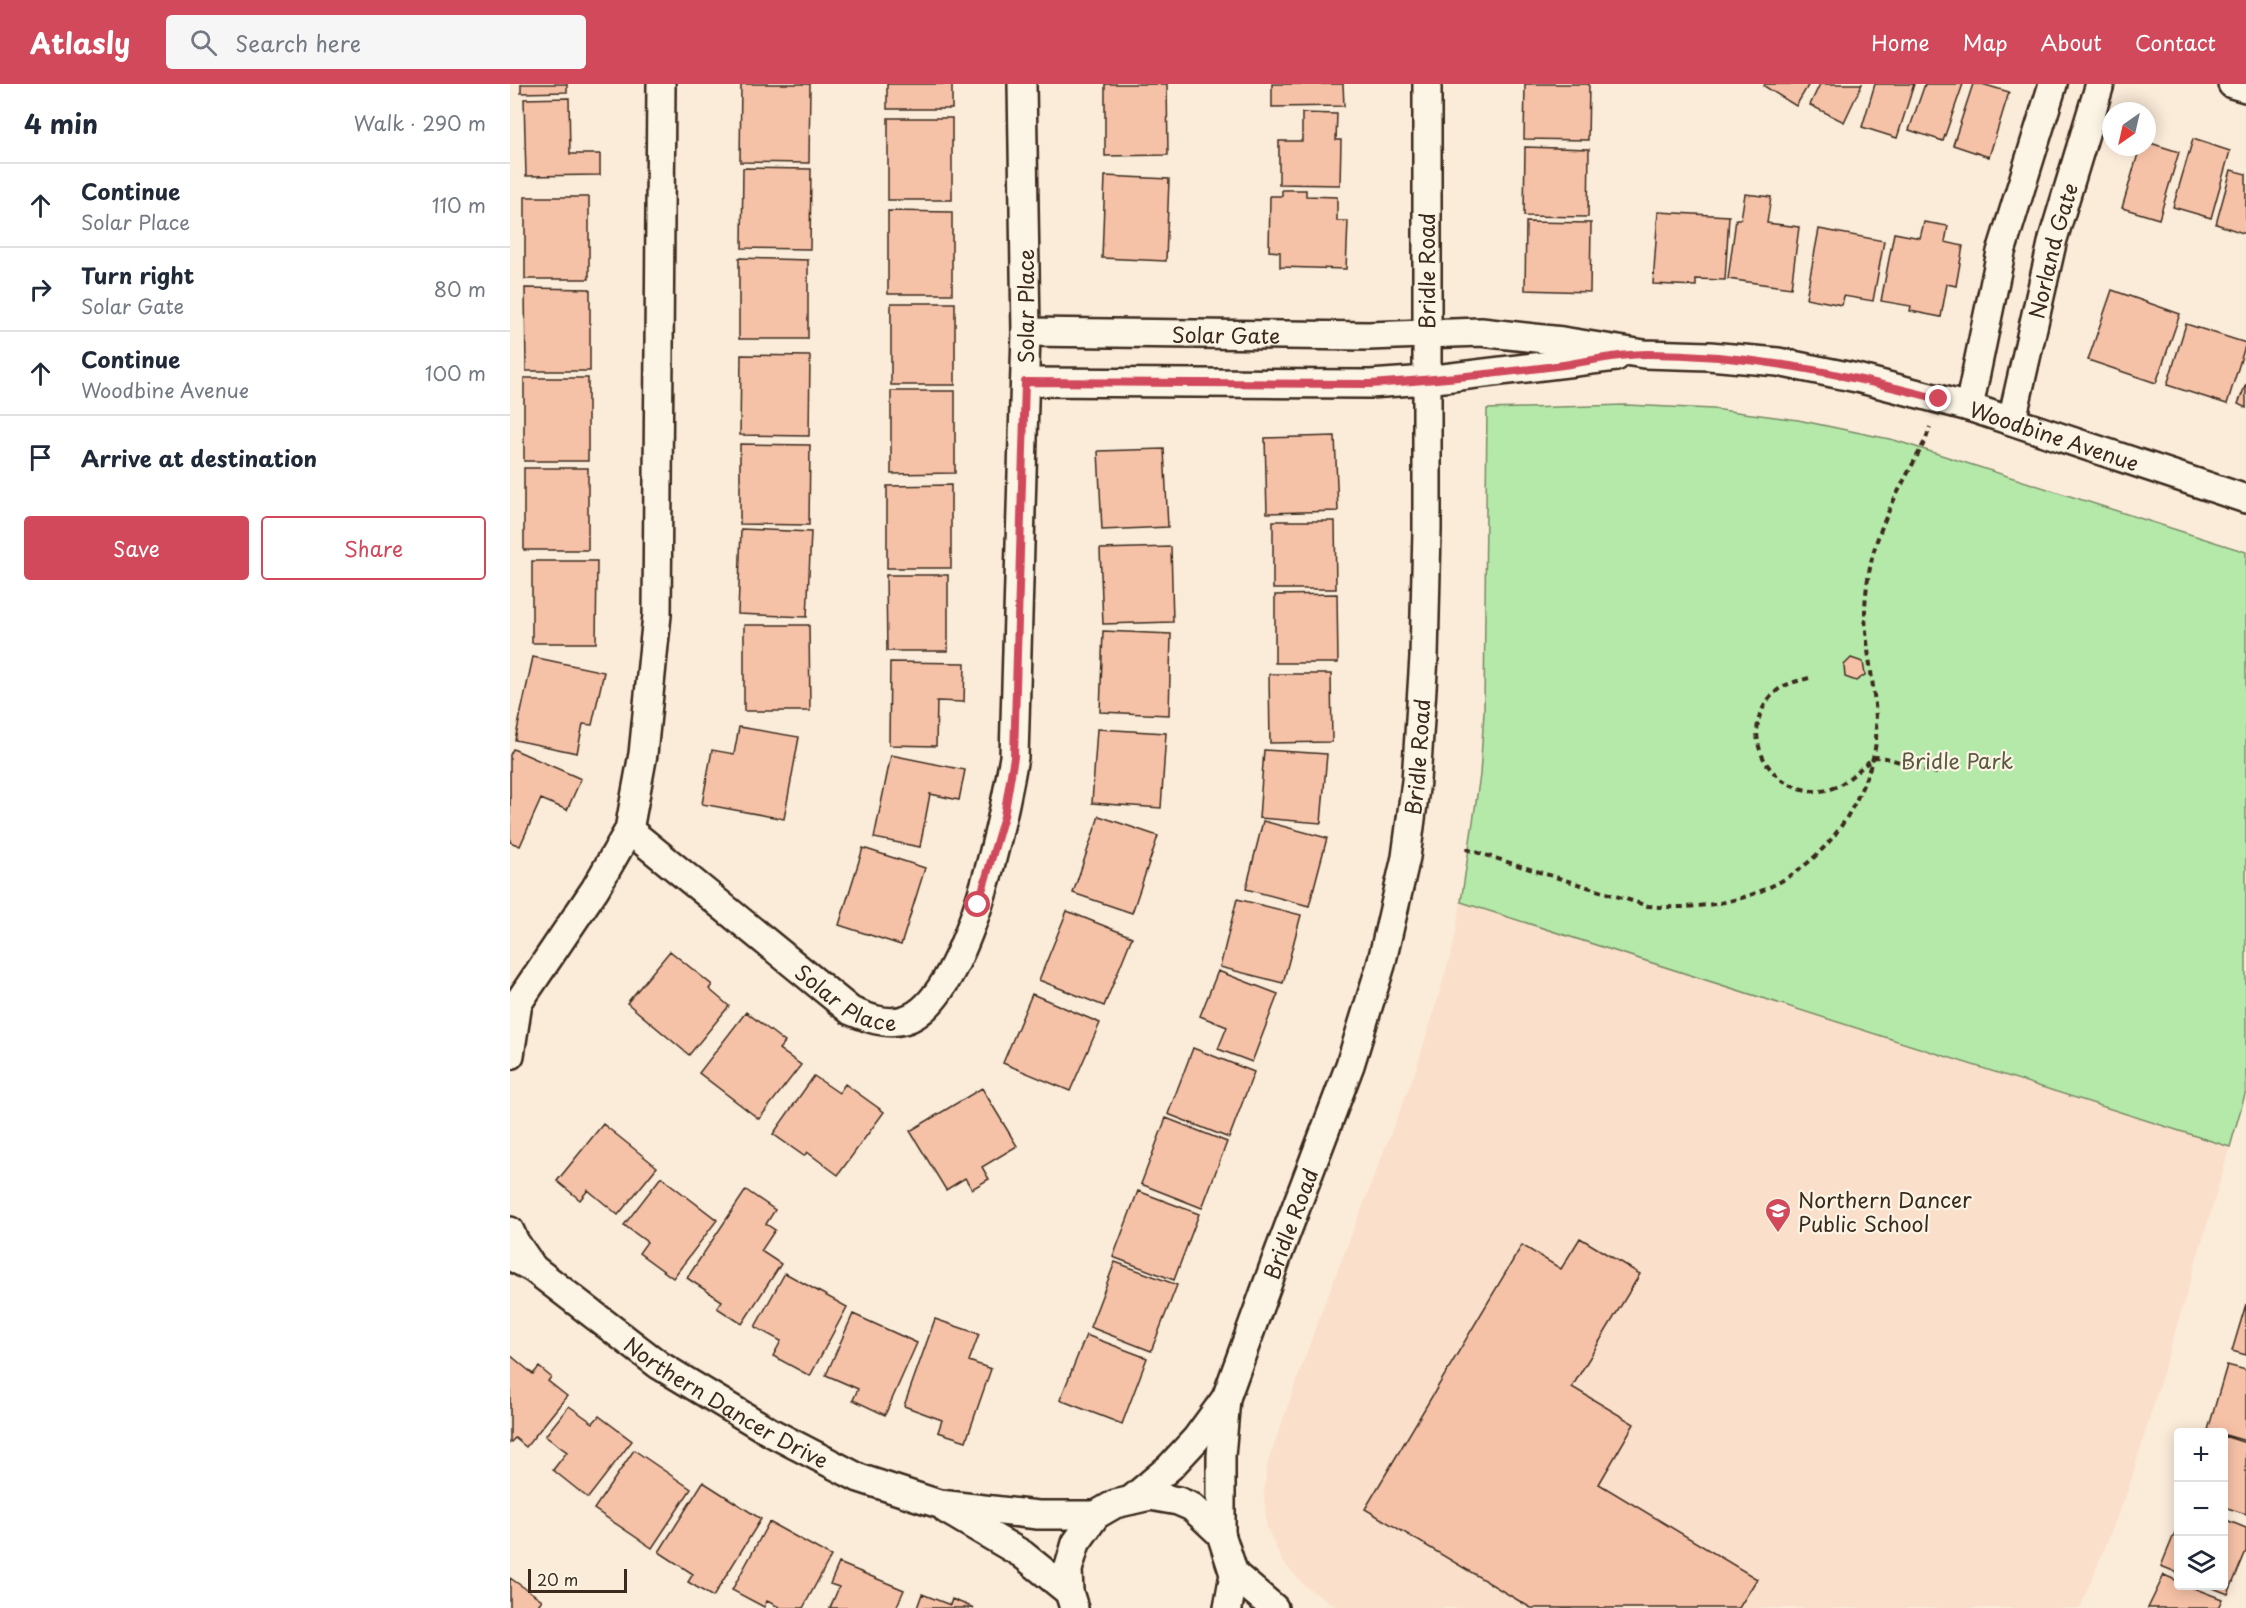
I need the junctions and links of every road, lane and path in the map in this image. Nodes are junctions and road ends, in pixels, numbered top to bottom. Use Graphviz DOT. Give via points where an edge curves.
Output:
graph roads {
  1 [pos="661,84"];
  2 [pos="1022,84"];
  3 [pos="1427,84"];
  4 [pos="2053,84"];
  5 [pos="2100,84"];
  6 [pos="2232,84"];
  7 [pos="2246,88"];
  8 [pos="1026,332"];
  9 [pos="1426,334"];
  10 [pos="1644,354"];
  11 [pos="1427,380"];
  12 [pos="1025,382"];
  13 [pos="1969,407"];
  14 [pos="2012,420"];
  15 [pos="1926,439"];
  16 [pos="2246,499"];
  17 [pos="1809,678"];
  18 [pos="1871,760"];
  19 [pos="1937,773"];
  20 [pos="629,830"];
  21 [pos="1466,849"];
  22 [pos="514,1006"];
  23 [pos="510,1055"];
  24 [pos="510,1230"];
  25 [pos="510,1256"];
  26 [pos="534,1269"];
  27 [pos="1226,1398"];
  28 [pos="1131,1500"];
  29 [pos="939,1504"];
  30 [pos="1096,1515"];
  31 [pos="1221,1534"];
  32 [pos="1234,1574"];
  33 [pos="1072,1600"];
  34 [pos="1228,1608"];
  35 [pos="1274,1608"];
  1 -- 20 [label="street" via="657,615 643,754"];
  2 -- 8 [label="street, Solar Place"];
  3 -- 9 [label="street, Bridle Road"];
  4 -- 13 [label="street" via="2001,252"];
  5 -- 14 [label="street, Norland Gate" via="2053,239"];
  6 -- 7 [label="street"];
  8 -- 9 [label="street, Solar Gate"];
  8 -- 12 [label="street, Solar Place"];
  9 -- 10 [label="street, Woodbine Avenue" via="1481,332"];
  9 -- 11 [label="street, Bridle Road"];
  10 -- 11 [label="street, Woodbine Avenue"];
  10 -- 13 [label="street, Woodbine Avenue" via="1778,362"];
  11 -- 12 [label="street" via="1370,384"];
  11 -- 27 [label="street, Bridle Road" via="1424,657 1416,781 1406,857 1381,965 1350,1065"];
  12 -- 20 [label="street, Solar Place" via="1014,757 1004,816 978,905 944,987 925,1009 904,1020 877,1021 851,1011"];
  13 -- 14 [label="street, Woodbine Avenue"];
  14 -- 16 [label="street, Woodbine Avenue"];
  15 -- 18 [label="path" via="1876,541 1870,568 1865,612 1876,708"];
  17 -- 18 [label="path" via="1778,690 1762,712 1758,747 1768,768 1802,790 1827,790"];
  18 -- 19 [label="path" via="1886,758"];
  18 -- 21 [label="path" via="1852,809 1812,859 1788,878 1729,902 1676,908 1648,906"];
  20 -- 22 [label="street" via="595,889"];
  22 -- 23 [label="street"];
  24 -- 26 [label="street, Northern Dancer Drive"];
  25 -- 26 [label="street, Northern Dancer Drive"];
  26 -- 29 [label="street, Northern Dancer Drive" via="659,1365 772,1433 859,1478"];
  27 -- 28 [label="street, Bridle Road" via="1170,1467"];
  27 -- 31 [label="street, Bridle Road"];
  28 -- 30 [label="street"];
  28 -- 31 [label="street" via="1150,1496 1178,1501 1192,1507"];
  29 -- 30 [label="street, Northern Dancer Drive" via="1038,1515"];
  29 -- 33 [label="street, Northern Dancer Drive" via="1022,1554"];
  30 -- 33 [label="street" via="1076,1543 1068,1570"];
  31 -- 32 [label="street"];
  32 -- 34 [label="street"];
  32 -- 35 [label="street"];
}
